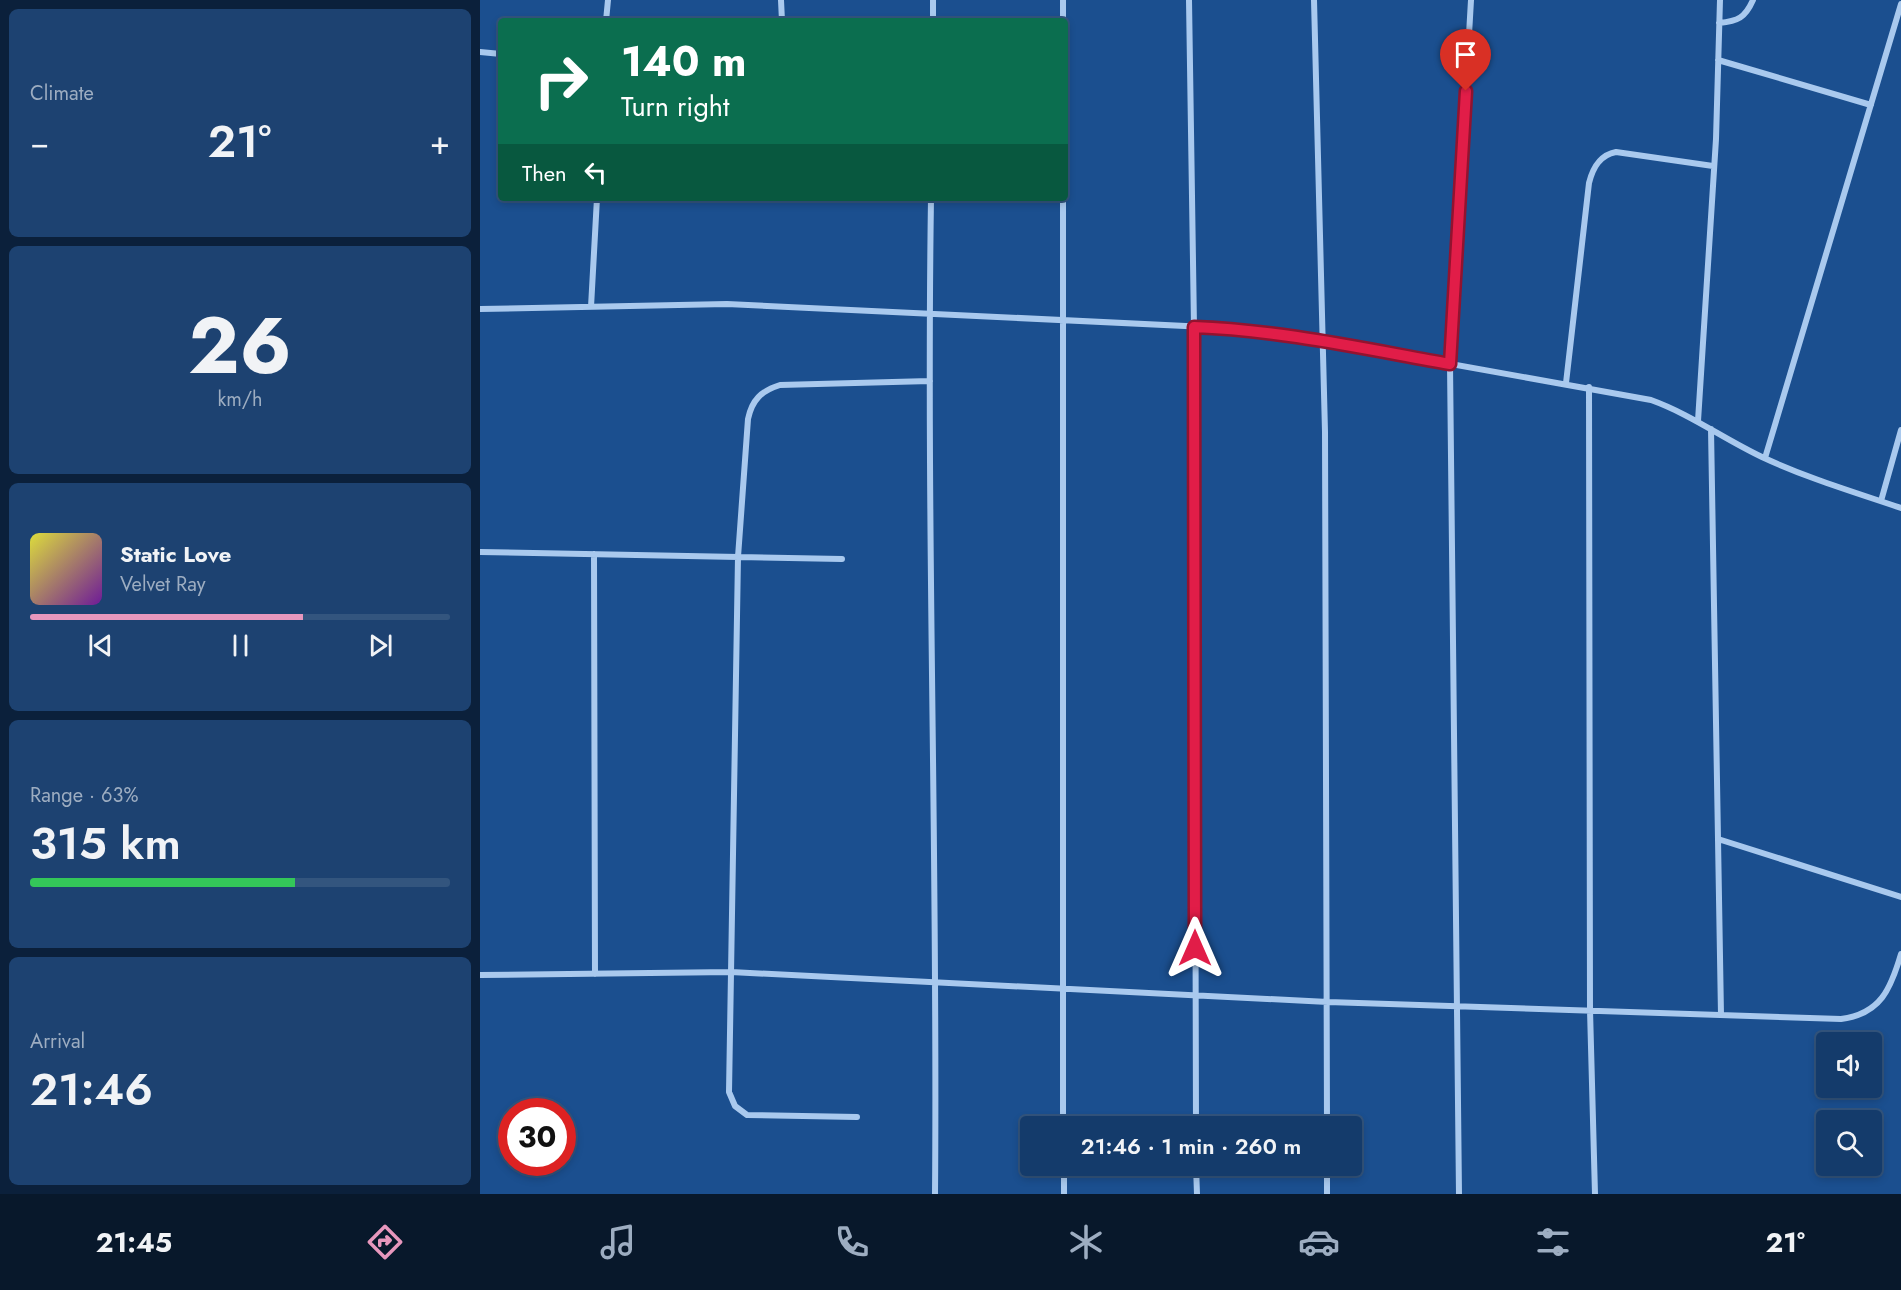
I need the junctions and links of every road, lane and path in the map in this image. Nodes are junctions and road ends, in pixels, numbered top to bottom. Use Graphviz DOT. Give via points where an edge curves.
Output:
graph roads {
  1 [pos="608,0"];
  2 [pos="781,0"];
  3 [pos="933,0"];
  4 [pos="1063,0"];
  5 [pos="1189,0"];
  6 [pos="1314,0"];
  7 [pos="1471,0"];
  8 [pos="1720,0"];
  9 [pos="1753,0"];
  10 [pos="1901,4"];
  11 [pos="606,18"];
  12 [pos="782,18"];
  13 [pos="933,18"];
  14 [pos="1063,18"];
  15 [pos="1719,23"];
  16 [pos="480,52"];
  17 [pos="498,54"];
  18 [pos="1718,60"];
  19 [pos="1871,105"];
  20 [pos="1713,166"];
  21 [pos="597,201"];
  22 [pos="931,201"];
  23 [pos="1063,201"];
  24 [pos="591,307"];
  25 [pos="480,309"];
  26 [pos="929,313"];
  27 [pos="1064,320"];
  28 [pos="1194,327"];
  29 [pos="1323,340"];
  30 [pos="1450,364"];
  31 [pos="930,381"];
  32 [pos="1566,383"];
  33 [pos="1589,387"];
  34 [pos="1698,421"];
  35 [pos="1712,429"];
  36 [pos="1901,430"];
  37 [pos="1765,458"];
  38 [pos="1881,501"];
  39 [pos="1901,508"];
  40 [pos="480,552"];
  41 [pos="594,554"];
  42 [pos="738,557"];
  43 [pos="842,559"];
  44 [pos="1718,839"];
  45 [pos="1901,897"];
  46 [pos="1901,954"];
  47 [pos="1899,967"];
  48 [pos="731,972"];
  49 [pos="594,974"];
  50 [pos="480,975"];
  51 [pos="937,982"];
  52 [pos="1061,989"];
  53 [pos="1195,996"];
  54 [pos="1328,1002"];
  55 [pos="1456,1006"];
  56 [pos="1590,1011"];
  57 [pos="1721,1015"];
  58 [pos="1063,1116"];
  59 [pos="1196,1116"];
  60 [pos="1327,1116"];
  61 [pos="857,1118"];
  62 [pos="1064,1176"];
  63 [pos="1196,1176"];
  64 [pos="1327,1176"];
  65 [pos="935,1194"];
  66 [pos="1064,1194"];
  67 [pos="1197,1194"];
  68 [pos="1327,1194"];
  69 [pos="1460,1194"];
  70 [pos="1594,1194"];
  1 -- 11 [label="street"];
  2 -- 12 [label="street"];
  3 -- 13 [label="street"];
  4 -- 14 [label="street"];
  5 -- 28 [label="street"];
  6 -- 29 [label="street"];
  7 -- 30 [label="street"];
  8 -- 15 [label="street"];
  9 -- 15 [label="street" via="1739,20"];
  10 -- 19 [label="street"];
  15 -- 18 [label="street"];
  16 -- 17 [label="street"];
  18 -- 19 [label="street"];
  18 -- 20 [label="street"];
  19 -- 37 [label="street"];
  20 -- 32 [label="street" via="1616,152 1606,154 1597,165 1589,183"];
  20 -- 34 [label="street"];
  21 -- 24 [label="street"];
  22 -- 26 [label="street"];
  23 -- 27 [label="street"];
  24 -- 25 [label="street"];
  24 -- 26 [label="street" via="727,304"];
  26 -- 27 [label="street"];
  26 -- 31 [label="street"];
  27 -- 28 [label="street"];
  27 -- 52 [label="street"];
  28 -- 29 [label="street"];
  28 -- 53 [label="street"];
  29 -- 30 [label="street"];
  29 -- 54 [label="street"];
  30 -- 32 [label="street"];
  30 -- 55 [label="street"];
  31 -- 42 [label="street" via="780,385 754,400 748,419"];
  31 -- 51 [label="street"];
  32 -- 33 [label="street"];
  33 -- 34 [label="street" via="1651,399"];
  33 -- 56 [label="street"];
  34 -- 35 [label="street"];
  35 -- 37 [label="street"];
  35 -- 44 [label="street"];
  36 -- 38 [label="street"];
  37 -- 38 [label="street"];
  38 -- 39 [label="street"];
  40 -- 41 [label="street"];
  41 -- 42 [label="street"];
  41 -- 49 [label="street"];
  42 -- 43 [label="street"];
  42 -- 48 [label="street"];
  44 -- 45 [label="street"];
  44 -- 57 [label="street"];
  46 -- 47 [label="street"];
  47 -- 57 [label="street" via="1878,1003 1857,1017"];
  48 -- 49 [label="street"];
  48 -- 51 [label="street"];
  48 -- 61 [label="street" via="729,1092 735,1106 755,1116"];
  49 -- 50 [label="street"];
  51 -- 52 [label="street"];
  51 -- 65 [label="street"];
  52 -- 53 [label="street"];
  52 -- 58 [label="street"];
  53 -- 54 [label="street"];
  53 -- 59 [label="street"];
  54 -- 55 [label="street"];
  54 -- 60 [label="street"];
  55 -- 56 [label="street"];
  55 -- 69 [label="street"];
  56 -- 57 [label="street"];
  56 -- 70 [label="street"];
  62 -- 66 [label="street"];
  63 -- 67 [label="street"];
  64 -- 68 [label="street"];
}
